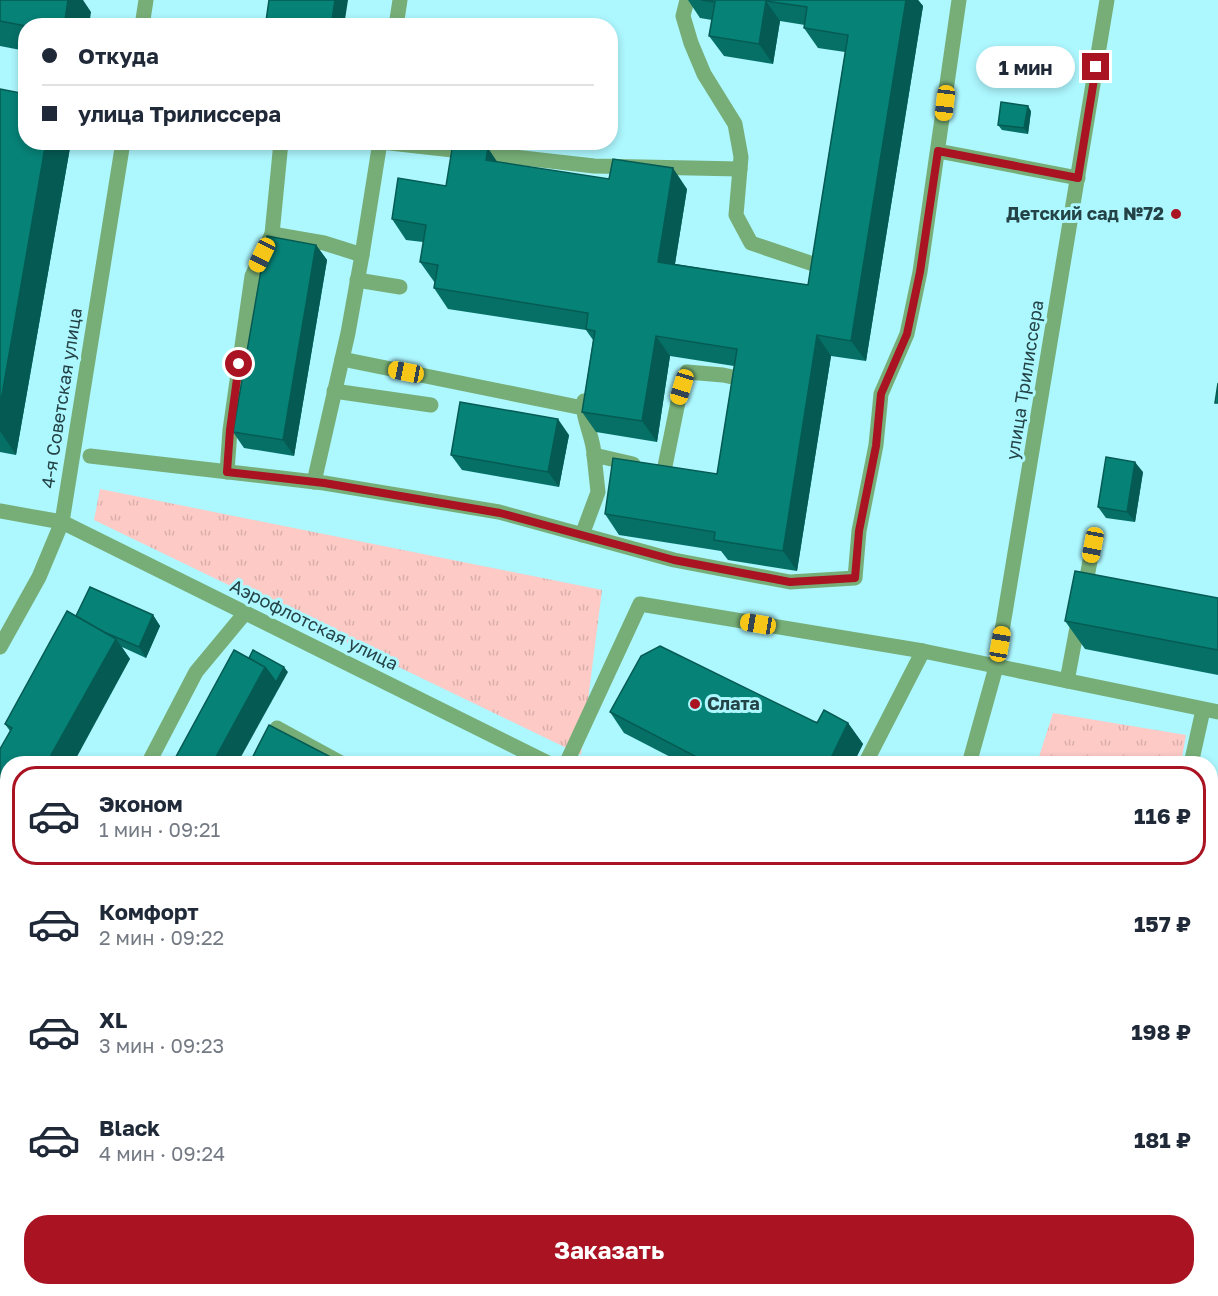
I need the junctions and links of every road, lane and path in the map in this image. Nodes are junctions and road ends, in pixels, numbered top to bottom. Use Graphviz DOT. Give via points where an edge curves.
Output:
graph roads {
  1 [pos="146,0"];
  2 [pos="400,0"];
  3 [pos="687,0"];
  4 [pos="959,0"];
  5 [pos="1107,0"];
  6 [pos="143,18"];
  7 [pos="397,18"];
  8 [pos="122,150"];
  9 [pos="280,150"];
  10 [pos="379,150"];
  11 [pos="451,150"];
  12 [pos="938,151"];
  13 [pos="740,169"];
  14 [pos="1078,178"];
  15 [pos="272,234"];
  16 [pos="362,255"];
  17 [pos="816,265"];
  18 [pos="357,280"];
  19 [pos="400,286"];
  20 [pos="342,359"];
  21 [pos="587,390"];
  22 [pos="334,392"];
  23 [pos="738,399"];
  24 [pos="431,405"];
  25 [pos="582,408"];
  26 [pos="594,455"];
  27 [pos="90,456"];
  28 [pos="227,472"];
  29 [pos="314,482"];
  30 [pos="0,511"];
  31 [pos="62,522"];
  32 [pos="582,535"];
  33 [pos="1093,545"];
  34 [pos="245,613"];
  35 [pos="0,647"];
  36 [pos="923,651"];
  37 [pos="996,667"];
  38 [pos="1067,681"];
  39 [pos="1210,711"];
  40 [pos="152,756"];
  41 [pos="262,756"];
  42 [pos="328,756"];
  43 [pos="534,756"];
  44 [pos="570,756"];
  45 [pos="870,756"];
  46 [pos="971,756"];
  47 [pos="1194,756"];
  1 -- 6 [label="street"];
  2 -- 7 [label="street"];
  3 -- 13 [label="street" via="683,16 691,43 704,74 735,124"];
  4 -- 12 [label="street"];
  5 -- 14 [label="street, улица Трилиссера"];
  8 -- 31 [label="street, 4-я Советская улица"];
  9 -- 15 [label="street"];
  10 -- 16 [label="street"];
  11 -- 13 [label="street" via="594,166"];
  12 -- 14 [label="street"];
  12 -- 32 [label="street" via="907,334 881,394 855,578 790,582 674,560"];
  13 -- 17 [label="street" via="736,215 751,243"];
  14 -- 37 [label="street, улица Трилиссера"];
  15 -- 16 [label="street" via="324,243"];
  15 -- 28 [label="street" via="252,276"];
  16 -- 18 [label="street"];
  18 -- 19 [label="street"];
  18 -- 20 [label="street"];
  20 -- 22 [label="street"];
  20 -- 25 [label="street"];
  21 -- 25 [label="street"];
  22 -- 24 [label="street"];
  22 -- 29 [label="street"];
  23 -- 26 [label="street" via="742,379 687,372 678,402 669,472"];
  25 -- 26 [label="street" via="594,442"];
  26 -- 32 [label="street" via="598,492"];
  27 -- 28 [label="street"];
  28 -- 29 [label="street"];
  29 -- 32 [label="street" via="500,513"];
  30 -- 31 [label="street, Аэрофлотская улица"];
  31 -- 34 [label="street, Аэрофлотская улица"];
  31 -- 35 [label="street, 4-я Советская улица" via="39,577"];
  33 -- 38 [label="street"];
  34 -- 40 [label="street" via="196,672"];
  34 -- 43 [label="street, Аэрофлотская улица"];
  36 -- 37 [label="street"];
  36 -- 44 [label="street" via="640,604"];
  36 -- 45 [label="street"];
  37 -- 38 [label="street"];
  37 -- 46 [label="street, улица Трилиссера"];
  38 -- 39 [label="street"];
  39 -- 47 [label="street"];
  41 -- 42 [label="street" via="277,728"];
}
